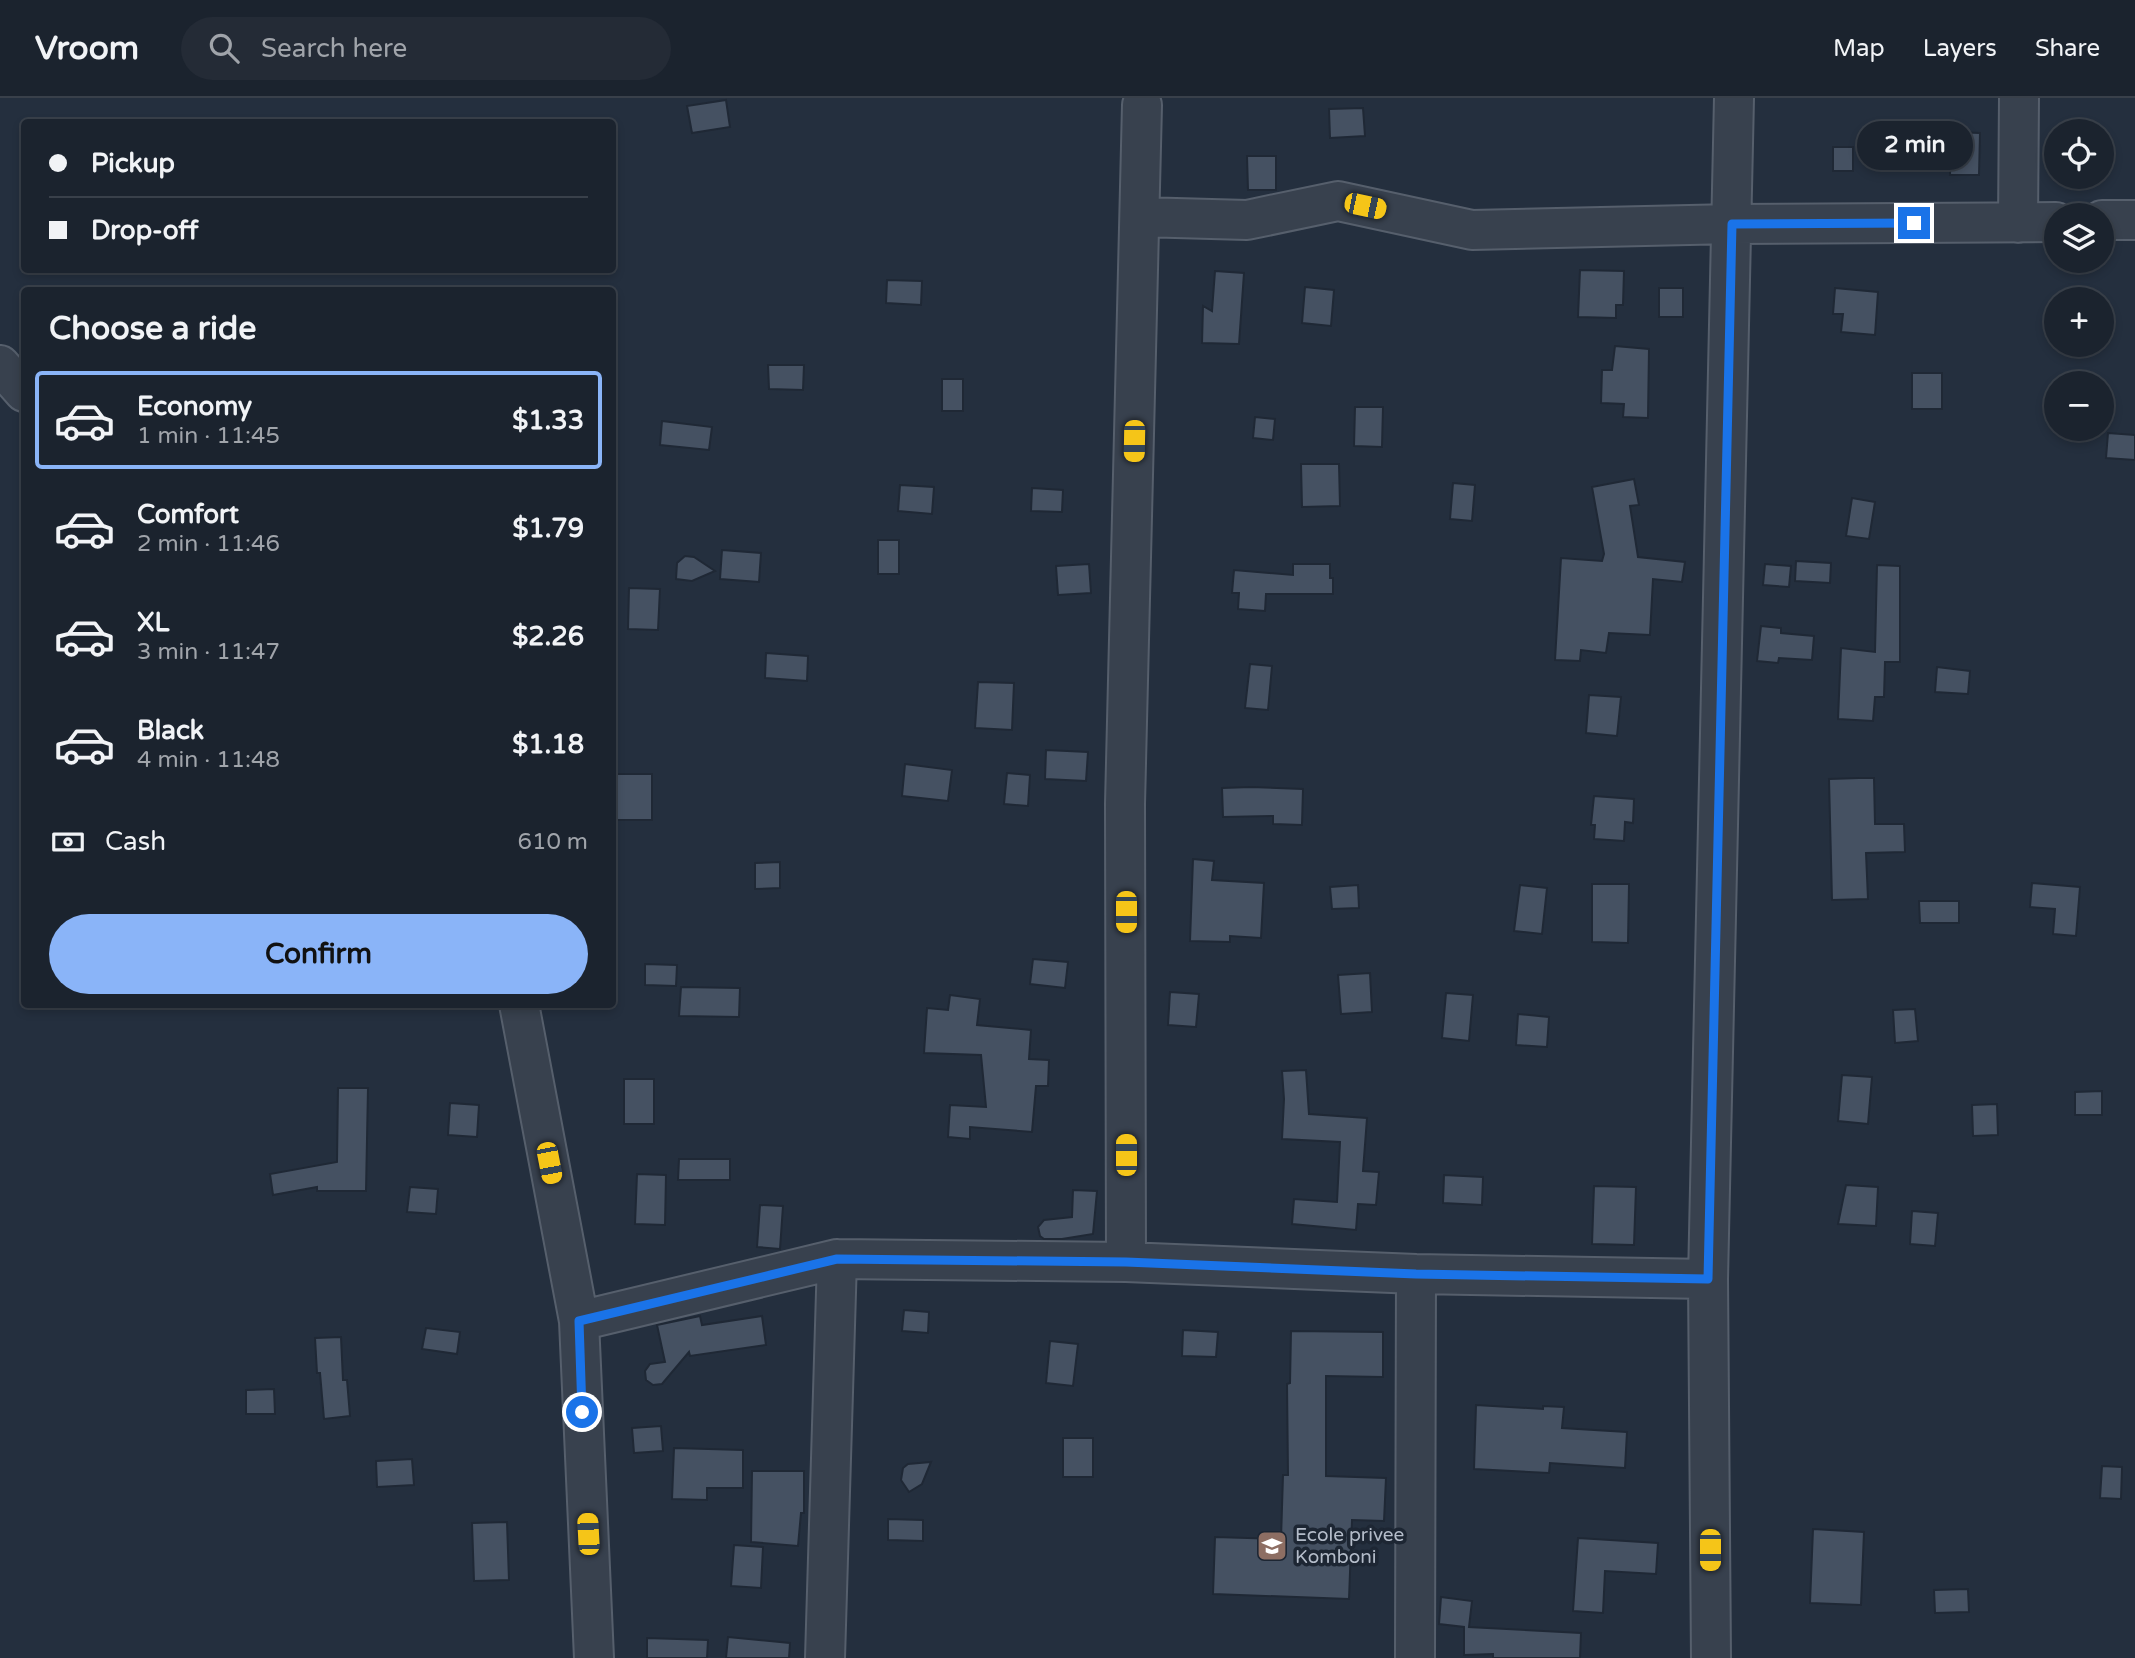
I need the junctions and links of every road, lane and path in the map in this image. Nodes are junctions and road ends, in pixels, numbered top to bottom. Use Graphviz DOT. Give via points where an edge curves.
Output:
graph roads {
  1 [pos="1734,98"];
  2 [pos="2019,98"];
  3 [pos="1142,105"];
  4 [pos="1140,217"];
  5 [pos="2114,220"];
  6 [pos="2135,220"];
  7 [pos="2044,222"];
  8 [pos="2018,223"];
  9 [pos="1732,224"];
  10 [pos="0,365"];
  11 [pos="21,389"];
  12 [pos="520,1008"];
  13 [pos="837,1259"];
  14 [pos="1126,1262"];
  15 [pos="1416,1274"];
  16 [pos="1708,1279"];
  17 [pos="579,1321"];
  18 [pos="594,1658"];
  19 [pos="825,1658"];
  20 [pos="1415,1658"];
  21 [pos="1711,1658"];
  1 -- 9 [label="street"];
  2 -- 8 [label="street"];
  3 -- 4 [label="street"];
  4 -- 9 [label="street" via="1247,220 1338,201 1472,230"];
  4 -- 14 [label="street" via="1125,804"];
  5 -- 6 [label="street"];
  7 -- 8 [label="street"];
  8 -- 9 [label="street"];
  9 -- 16 [label="street"];
  10 -- 11 [label="street"];
  12 -- 17 [label="street"];
  13 -- 14 [label="street"];
  13 -- 17 [label="street"];
  13 -- 19 [label="street"];
  14 -- 15 [label="street"];
  15 -- 16 [label="street"];
  15 -- 20 [label="street"];
  16 -- 21 [label="street"];
  17 -- 18 [label="street"];
}
